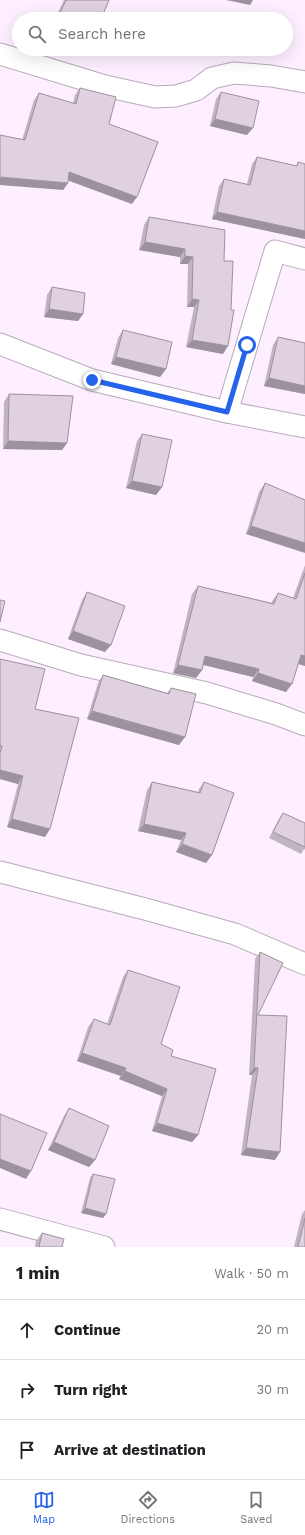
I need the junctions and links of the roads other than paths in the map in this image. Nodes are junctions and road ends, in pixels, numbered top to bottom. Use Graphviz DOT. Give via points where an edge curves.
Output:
graph roads {
  1 [pos="0,54"];
  2 [pos="305,82"];
  3 [pos="305,259"];
  4 [pos="0,344"];
  5 [pos="227,412"];
  6 [pos="305,428"];
  7 [pos="0,640"];
  8 [pos="305,725"];
  9 [pos="0,872"];
  10 [pos="305,964"];
  11 [pos="0,1219"];
  12 [pos="104,1247"];
  1 -- 2 [label="street" via="105,86 155,97 176,96 196,90 212,78 234,73"];
  3 -- 5 [label="street" via="275,251"];
  4 -- 5 [label="street" via="92,380"];
  5 -- 6 [label="street"];
  7 -- 8 [label="street" via="81,665 207,693"];
  9 -- 10 [label="street" via="235,934"];
  11 -- 12 [label="street"];
}
